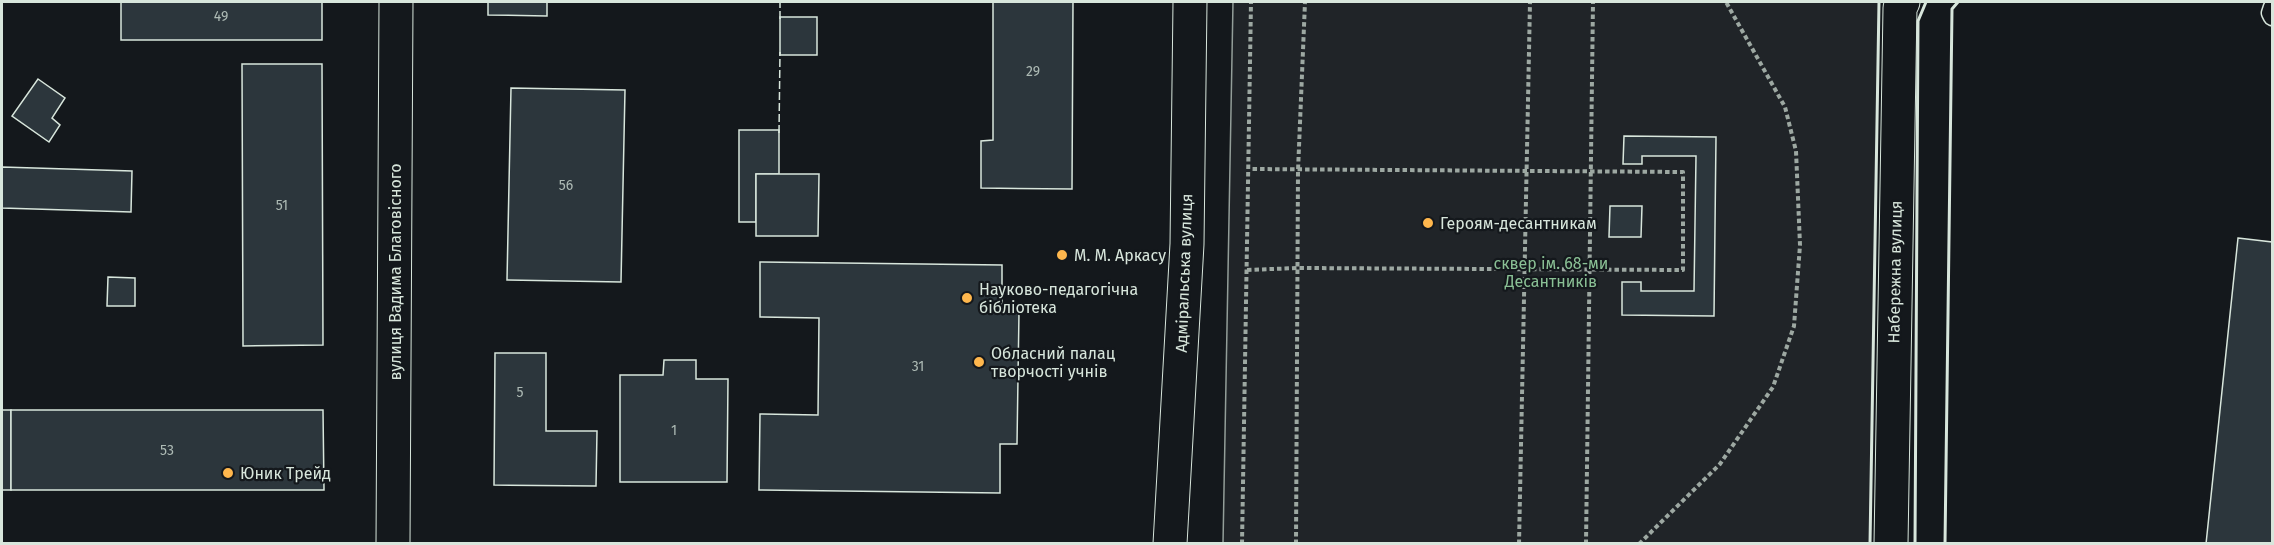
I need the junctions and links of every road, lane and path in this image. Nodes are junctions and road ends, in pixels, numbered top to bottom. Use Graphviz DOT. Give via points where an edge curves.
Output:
graph roads {
  1 [pos="396,2"];
  2 [pos="1191,2"];
  3 [pos="1251,2"];
  4 [pos="1305,2"];
  5 [pos="1530,2"];
  6 [pos="1593,2"];
  7 [pos="1726,2"];
  8 [pos="1903,2"];
  9 [pos="2272,7"];
  10 [pos="2272,17"];
  11 [pos="1250,169"];
  12 [pos="1298,171"];
  13 [pos="1525,171"];
  14 [pos="1590,171"];
  15 [pos="1298,268"];
  16 [pos="1524,269"];
  17 [pos="1589,269"];
  18 [pos="1247,270"];
  19 [pos="393,543"];
  20 [pos="1170,543"];
  21 [pos="1242,543"];
  22 [pos="1296,543"];
  23 [pos="1519,543"];
  24 [pos="1586,543"];
  25 [pos="1639,543"];
  26 [pos="1891,543"];
  1 -- 19 [label="street, вулиця Вадима Благовісного"];
  2 -- 20 [label="street, Адміральська вулиця" via="1187,244"];
  3 -- 11 [label="path"];
  4 -- 12 [label="path"];
  5 -- 13 [label="path"];
  6 -- 14 [label="path"];
  7 -- 25 [label="path" via="1785,107 1796,151 1800,245 1794,326 1773,387 1720,464"];
  8 -- 26 [label="street, Набережна вулиця"];
  9 -- 10 [label="lane"];
  11 -- 12 [label="path"];
  11 -- 18 [label="path"];
  12 -- 13 [label="path"];
  12 -- 15 [label="path"];
  13 -- 14 [label="path"];
  13 -- 16 [label="path"];
  14 -- 17 [label="path"];
  14 -- 17 [label="path" via="1683,172 1683,270"];
  15 -- 16 [label="path"];
  15 -- 18 [label="path"];
  15 -- 22 [label="path"];
  16 -- 17 [label="path"];
  16 -- 23 [label="path"];
  17 -- 24 [label="path"];
  18 -- 21 [label="path"];
}
